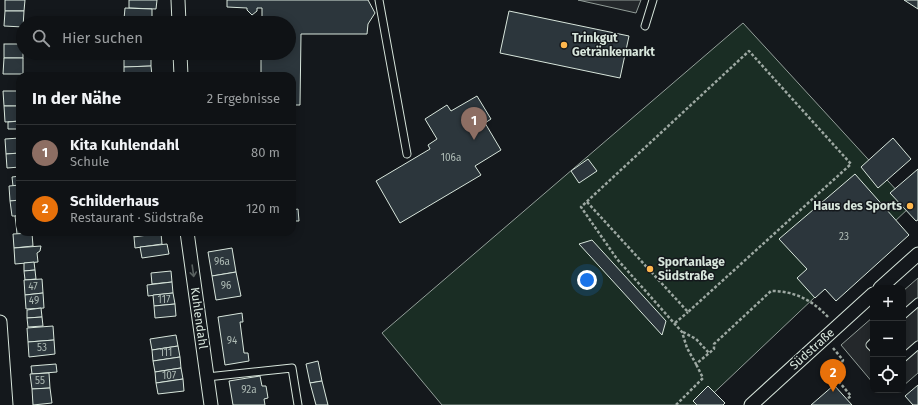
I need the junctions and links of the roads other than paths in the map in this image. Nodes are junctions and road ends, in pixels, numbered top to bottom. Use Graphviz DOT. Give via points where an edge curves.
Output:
graph roads {
  1 [pos="178,0"];
  2 [pos="379,0"];
  3 [pos="653,0"];
  4 [pos="179,16"];
  5 [pos="645,26"];
  6 [pos="180,60"];
  7 [pos="180,72"];
  8 [pos="407,154"];
  9 [pos="188,236"];
  10 [pos="918,254"];
  11 [pos="884,285"];
  12 [pos="870,297"];
  13 [pos="918,302"];
  14 [pos="906,312"];
  15 [pos="0,322"];
  16 [pos="918,345"];
  17 [pos="904,357"];
  18 [pos="208,377"];
  19 [pos="6,405"];
  20 [pos="211,405"];
  21 [pos="298,405"];
  22 [pos="751,405"];
  1 -- 4 [label="street"];
  2 -- 8 [label="lane"];
  3 -- 5 [label="lane"];
  6 -- 7 [label="street"];
  9 -- 18 [label="street, Kuhlendahl, one-way"];
  10 -- 11 [label="street, Südstraße"];
  12 -- 22 [label="street, Südstraße"];
  13 -- 14 [label="lane"];
  15 -- 19 [label="street"];
  16 -- 17 [label="lane"];
  18 -- 20 [label="street, Kuhlendahl"];
  18 -- 21 [label="lane" via="292,368"];
}
